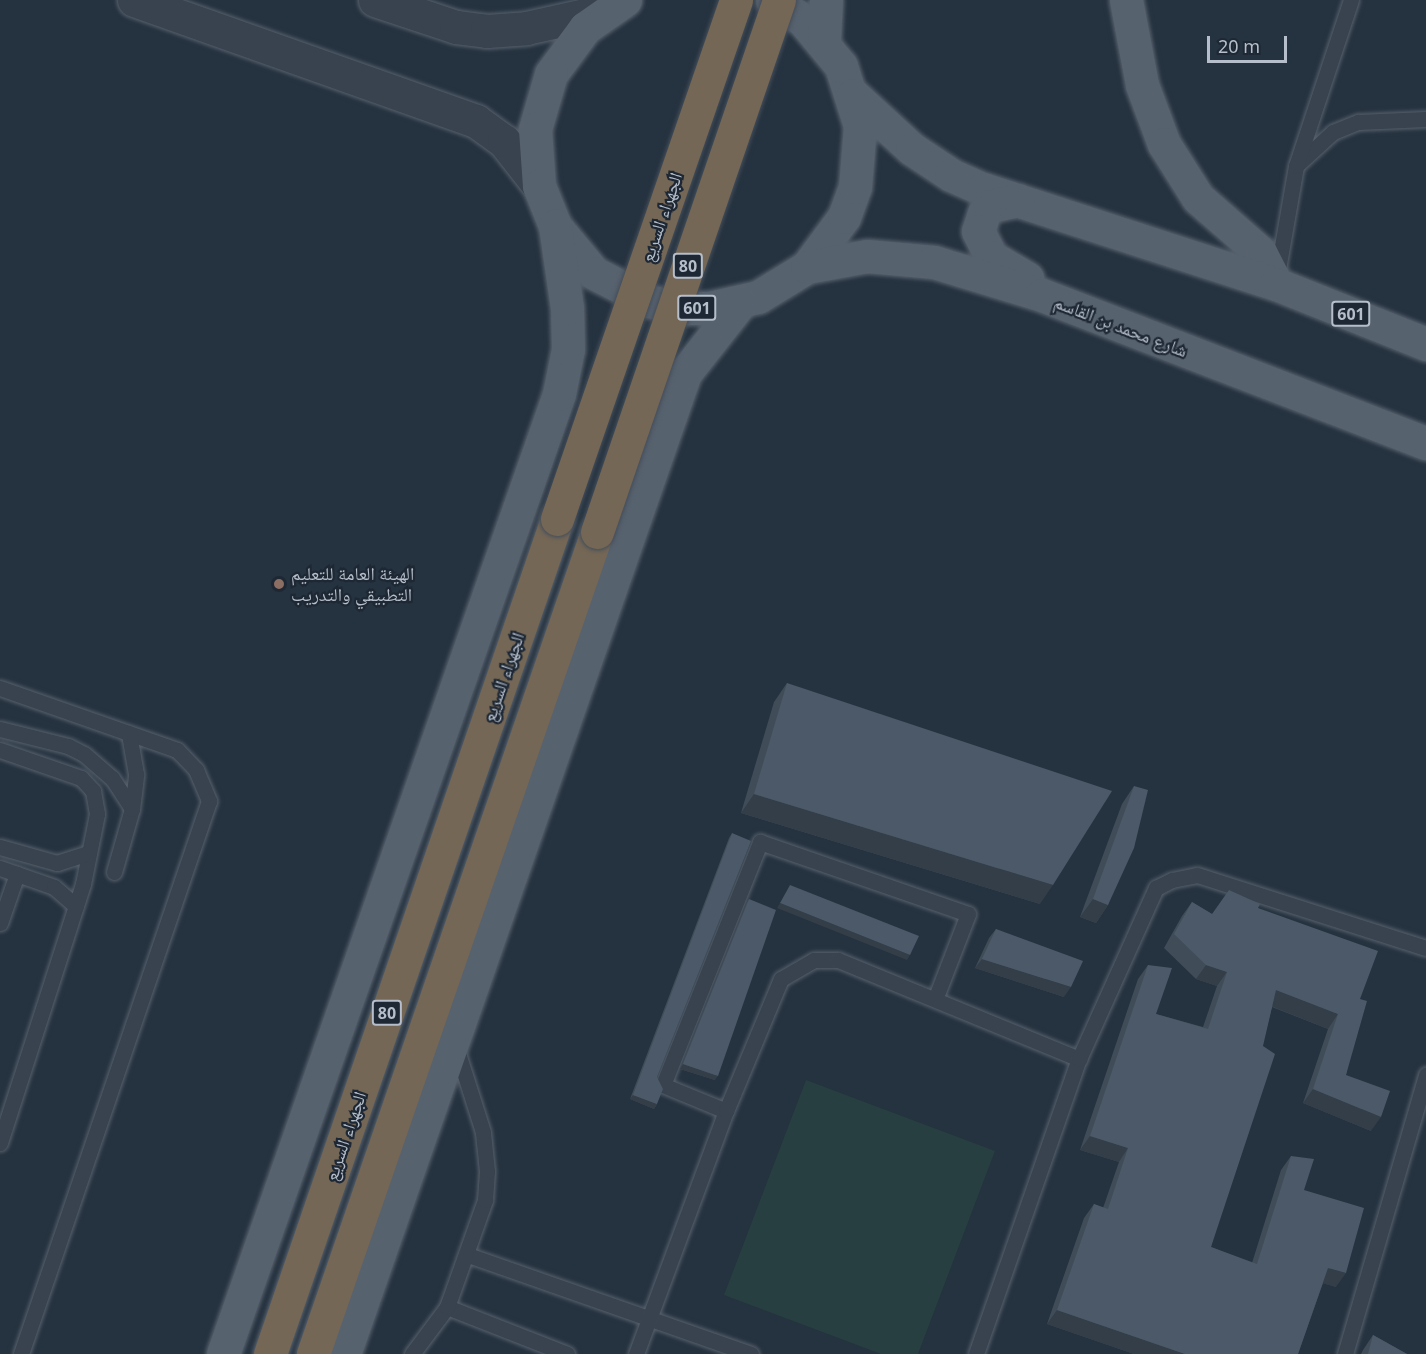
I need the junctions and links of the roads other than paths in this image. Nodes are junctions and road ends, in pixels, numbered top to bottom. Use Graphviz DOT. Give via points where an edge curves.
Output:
graph roads {
  1 [pos="375,0"];
  2 [pos="736,0"];
  3 [pos="772,0"];
  4 [pos="779,0"];
  5 [pos="826,0"];
  6 [pos="1126,0"];
  7 [pos="1351,0"];
  8 [pos="139,1"];
  9 [pos="616,5"];
  10 [pos="824,41"];
  11 [pos="853,95"];
  12 [pos="1426,119"];
  13 [pos="1296,166"];
  14 [pos="539,186"];
  15 [pos="1018,200"];
  16 [pos="555,226"];
  17 [pos="807,267"];
  18 [pos="1276,284"];
  19 [pos="1042,295"];
  20 [pos="740,303"];
  21 [pos="1426,344"];
  22 [pos="1426,443"];
  23 [pos="0,688"];
  24 [pos="0,729"];
  25 [pos="129,734"];
  26 [pos="0,750"];
  27 [pos="132,809"];
  28 [pos="0,847"];
  29 [pos="88,853"];
  30 [pos="0,868"];
  31 [pos="114,872"];
  32 [pos="17,874"];
  33 [pos="76,906"];
  34 [pos="0,923"];
  35 [pos="1426,948"];
  36 [pos="936,997"];
  37 [pos="454,1039"];
  38 [pos="1078,1059"];
  39 [pos="1426,1075"];
  40 [pos="726,1111"];
  41 [pos="0,1143"];
  42 [pos="468,1255"];
  43 [pos="447,1307"];
  44 [pos="649,1317"];
  45 [pos="980,1353"];
  46 [pos="21,1354"];
  47 [pos="223,1354"];
  48 [pos="270,1354"];
  49 [pos="313,1354"];
  50 [pos="344,1354"];
  51 [pos="412,1354"];
  52 [pos="567,1354"];
  53 [pos="636,1354"];
  54 [pos="751,1354"];
  55 [pos="1345,1354"];
  1 -- 9 [label="street" via="456,27 488,31 526,28"];
  2 -- 48 [label="highway, الجهراء السريع / 80, bridge"];
  3 -- 10 [label="main road, 601" via="803,20"];
  4 -- 49 [label="highway, 80, bridge"];
  5 -- 10 [label="main road"];
  6 -- 18 [label="main road" via="1142,85 1164,144 1198,198 1260,252"];
  7 -- 13 [label="lane"];
  8 -- 14 [label="street" via="476,122 504,141"];
  9 -- 14 [label="main road, 601" via="566,50 544,91 535,129"];
  10 -- 11 [label="main road, 601" via="841,66"];
  11 -- 15 [label="main road, 601" via="912,149 951,175"];
  11 -- 17 [label="main road, 601" via="860,126 855,188 844,217"];
  12 -- 13 [label="lane" via="1358,122 1333,132"];
  13 -- 18 [label="lane"];
  14 -- 16 [label="main road, 601"];
  15 -- 18 [label="main road, 601"];
  15 -- 19 [label="main road" via="999,201 984,213 978,231 980,241 991,257 1023,274"];
  16 -- 20 [label="main road, 601" via="594,273 639,297 678,308"];
  16 -- 47 [label="main road" via="567,308 568,349 559,394"];
  17 -- 19 [label="main road, شارع محمد بن القاسم / 601" via="867,256 896,256 934,262"];
  17 -- 20 [label="main road, 601" via="775,289"];
  18 -- 21 [label="main road, 601"];
  19 -- 22 [label="main road, شارع محمد بن القاسم / 601"];
  20 -- 37 [label="main road" via="685,373"];
  23 -- 25 [label="lane"];
  24 -- 27 [label="lane" via="68,746 84,754 112,778"];
  25 -- 27 [label="lane" via="136,774"];
  25 -- 46 [label="lane" via="177,750 196,770 209,801"];
  26 -- 29 [label="lane" via="74,774 88,784 97,802 97,814"];
  27 -- 31 [label="lane"];
  28 -- 29 [label="lane" via="57,863"];
  29 -- 33 [label="lane"];
  30 -- 32 [label="lane"];
  32 -- 33 [label="lane" via="54,887"];
  32 -- 34 [label="lane"];
  33 -- 41 [label="lane"];
  35 -- 38 [label="lane" via="1197,875 1172,880 1156,888"];
  36 -- 38 [label="lane"];
  36 -- 40 [label="lane" via="838,960 814,960 781,979"];
  36 -- 40 [label="lane" via="968,914 760,842 663,1085"];
  37 -- 42 [label="lane" via="483,1132 487,1171 485,1200"];
  37 -- 50 [label="main road"];
  38 -- 45 [label="lane"];
  39 -- 55 [label="lane"];
  40 -- 44 [label="lane"];
  42 -- 43 [label="lane"];
  42 -- 44 [label="lane"];
  43 -- 51 [label="lane"];
  43 -- 52 [label="lane"];
  44 -- 53 [label="lane"];
  44 -- 54 [label="lane"];
}
